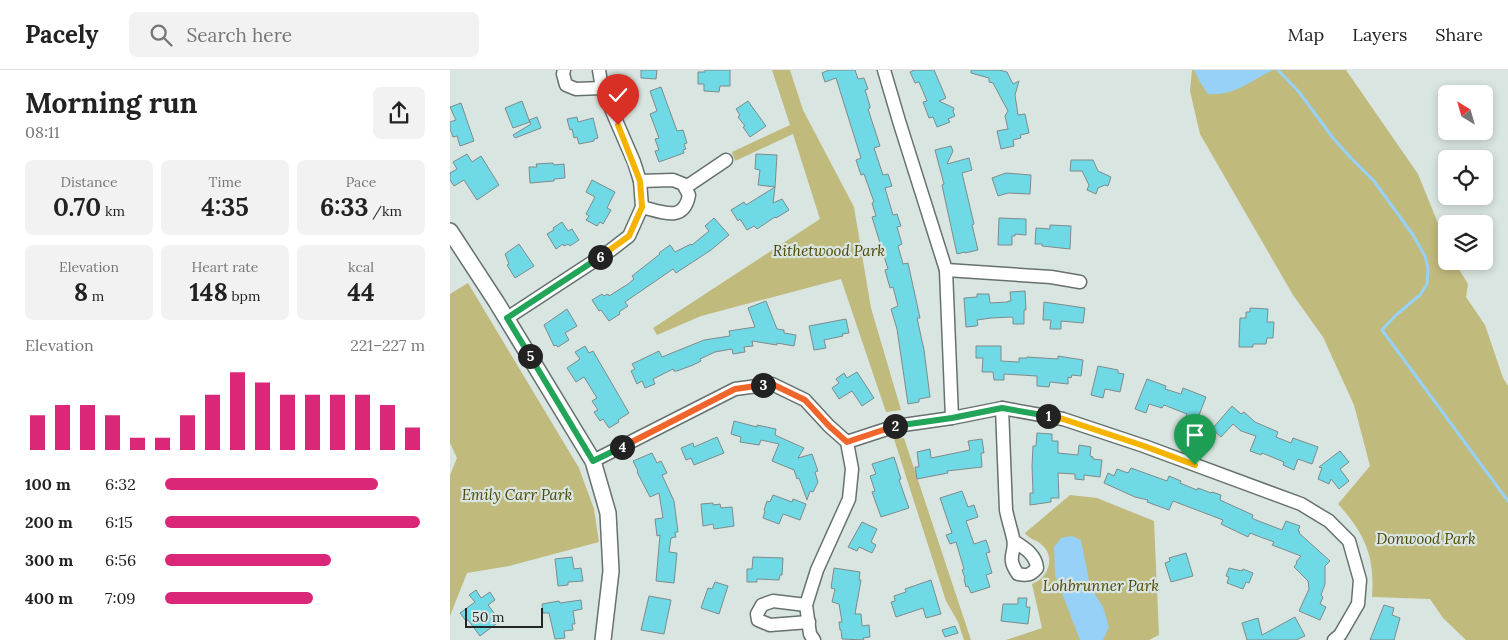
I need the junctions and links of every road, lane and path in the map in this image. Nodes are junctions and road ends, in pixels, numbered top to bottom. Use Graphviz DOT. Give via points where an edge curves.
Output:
graph roads {
  1 [pos="564,70"];
  2 [pos="599,70"];
  3 [pos="884,70"];
  4 [pos="602,88"];
  5 [pos="726,160"];
  6 [pos="640,181"];
  7 [pos="686,187"];
  8 [pos="642,207"];
  9 [pos="450,231"];
  10 [pos="946,270"];
  11 [pos="1080,282"];
  12 [pos="507,318"];
  13 [pos="1002,408"];
  14 [pos="952,418"];
  15 [pos="847,442"];
  16 [pos="593,461"];
  17 [pos="1014,541"];
  18 [pos="806,605"];
  19 [pos="809,622"];
  20 [pos="603,640"];
  21 [pos="814,640"];
  22 [pos="1334,640"];
  1 -- 4 [label="street" via="566,85 576,89"];
  2 -- 4 [label="street"];
  3 -- 10 [label="street"];
  4 -- 6 [label="street"];
  5 -- 7 [label="street"];
  6 -- 7 [label="street" via="673,180"];
  6 -- 8 [label="street"];
  7 -- 8 [label="street" via="688,202 679,213"];
  8 -- 12 [label="street" via="629,236"];
  9 -- 12 [label="street"];
  10 -- 11 [label="street"];
  10 -- 14 [label="street"];
  12 -- 16 [label="street"];
  13 -- 14 [label="street"];
  13 -- 17 [label="street" via="1006,510"];
  13 -- 22 [label="street" via="1063,419 1144,446 1301,504 1329,522 1349,541 1360,580 1358,604 1340,636"];
  14 -- 15 [label="street" via="896,426"];
  15 -- 16 [label="street" via="805,400 772,384 735,389"];
  15 -- 18 [label="street" via="852,469 849,498 817,570"];
  16 -- 20 [label="street" via="608,513 612,570"];
  18 -- 19 [label="street"];
  18 -- 19 [label="street" via="773,601 762,605 757,614 758,620 770,625"];
  19 -- 21 [label="street"];
}
